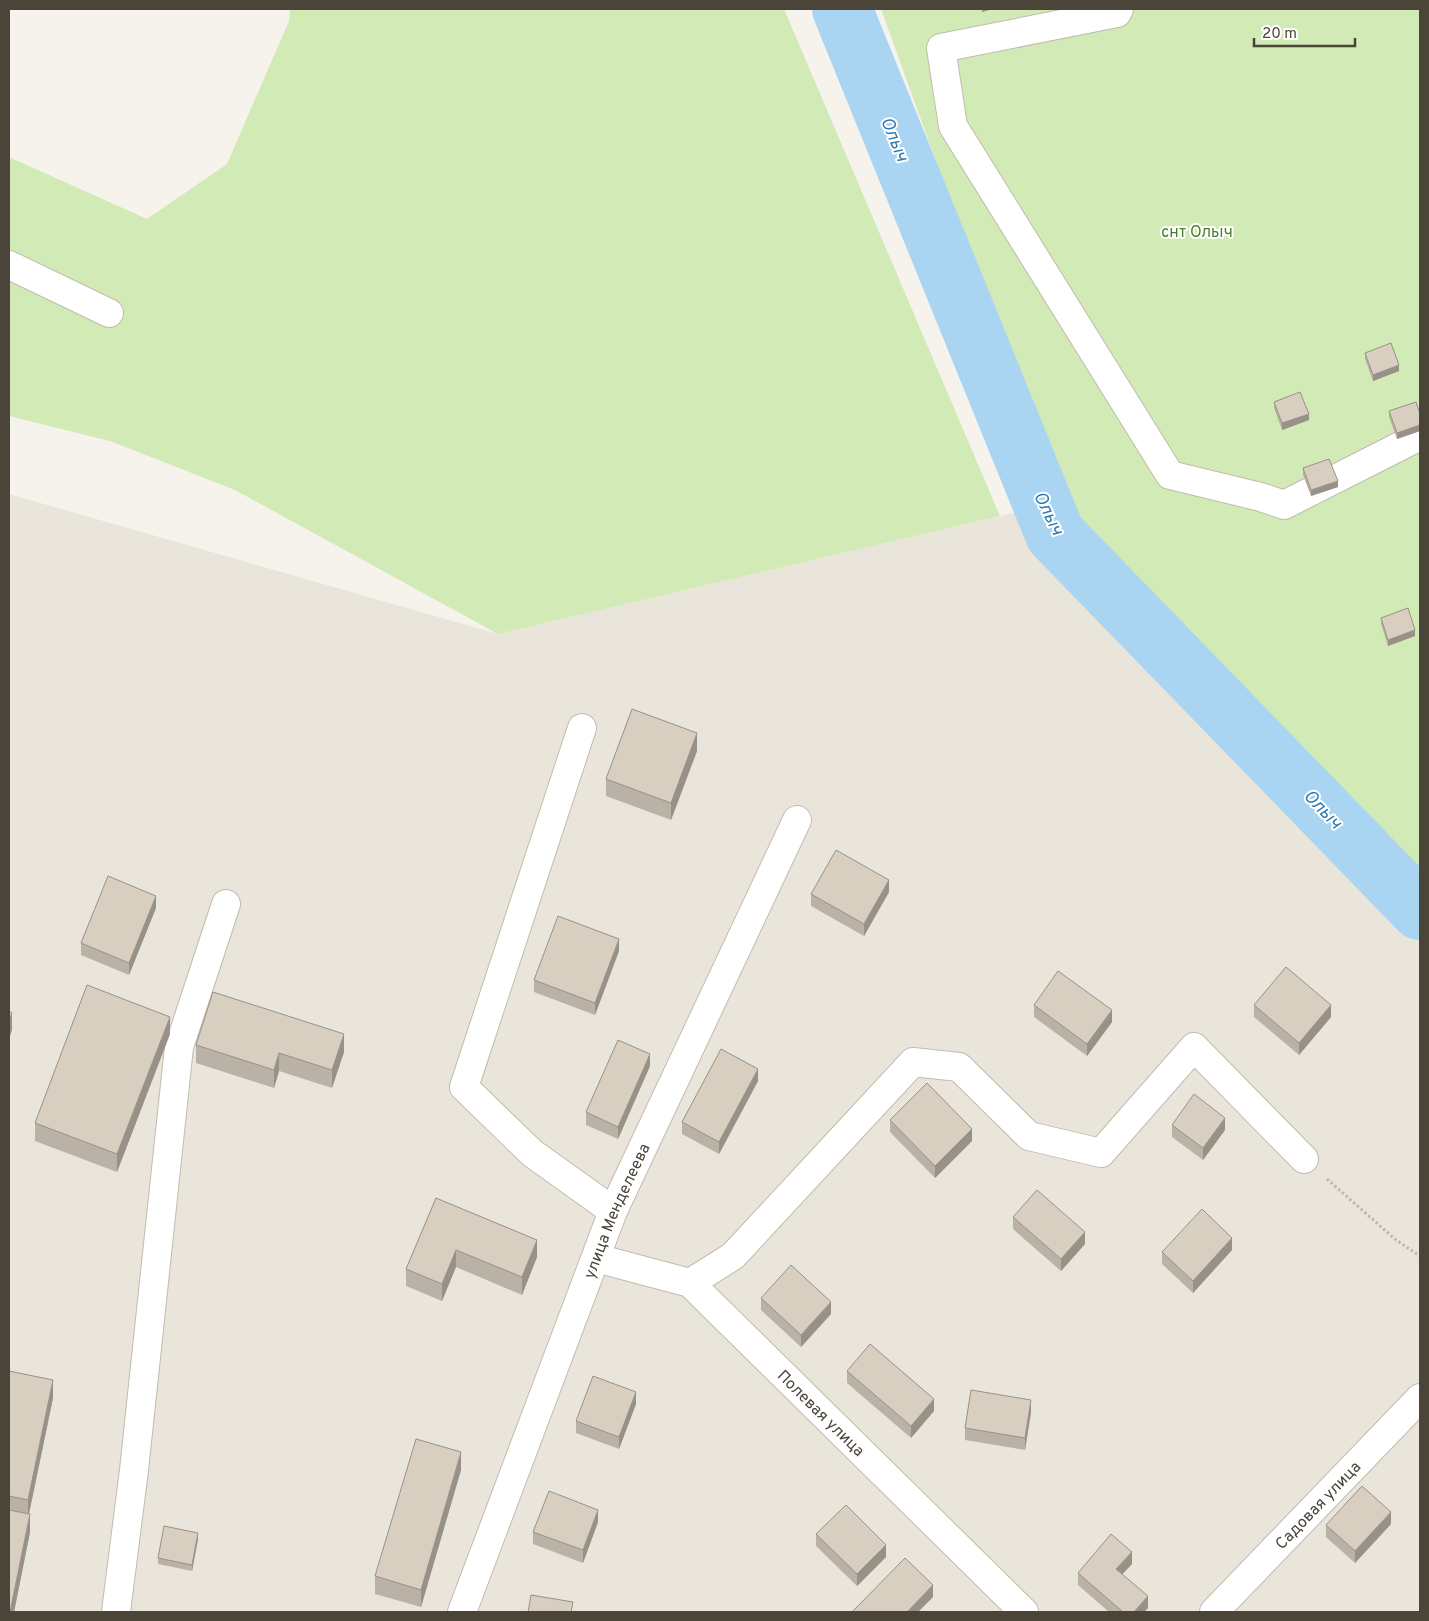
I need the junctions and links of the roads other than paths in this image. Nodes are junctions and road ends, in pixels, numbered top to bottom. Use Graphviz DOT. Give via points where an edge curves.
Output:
graph roads {
  1 [pos="1119,9"];
  2 [pos="9,265"];
  3 [pos="109,313"];
  4 [pos="1420,436"];
  5 [pos="582,728"];
  6 [pos="797,820"];
  7 [pos="226,904"];
  8 [pos="1304,1159"];
  9 [pos="613,1212"];
  10 [pos="596,1258"];
  11 [pos="690,1283"];
  12 [pos="1420,1398"];
  13 [pos="116,1612"];
  14 [pos="462,1612"];
  15 [pos="1024,1612"];
  16 [pos="1214,1612"];
  1 -- 4 [label="street" via="1117,13 941,48 954,126 1170,475 1284,505"];
  2 -- 3 [label="street"];
  5 -- 9 [label="street" via="464,1087 532,1153"];
  6 -- 9 [label="street, улица Менделеева"];
  7 -- 13 [label="street" via="179,1046"];
  8 -- 11 [label="street" via="1194,1047 1101,1153 1029,1136 959,1067 913,1062 733,1256"];
  9 -- 10 [label="street, улица Менделеева"];
  10 -- 11 [label="street, Полевая улица"];
  10 -- 14 [label="street, улица Менделеева"];
  11 -- 15 [label="street, Полевая улица"];
  12 -- 16 [label="street, Садовая улица"];
}
